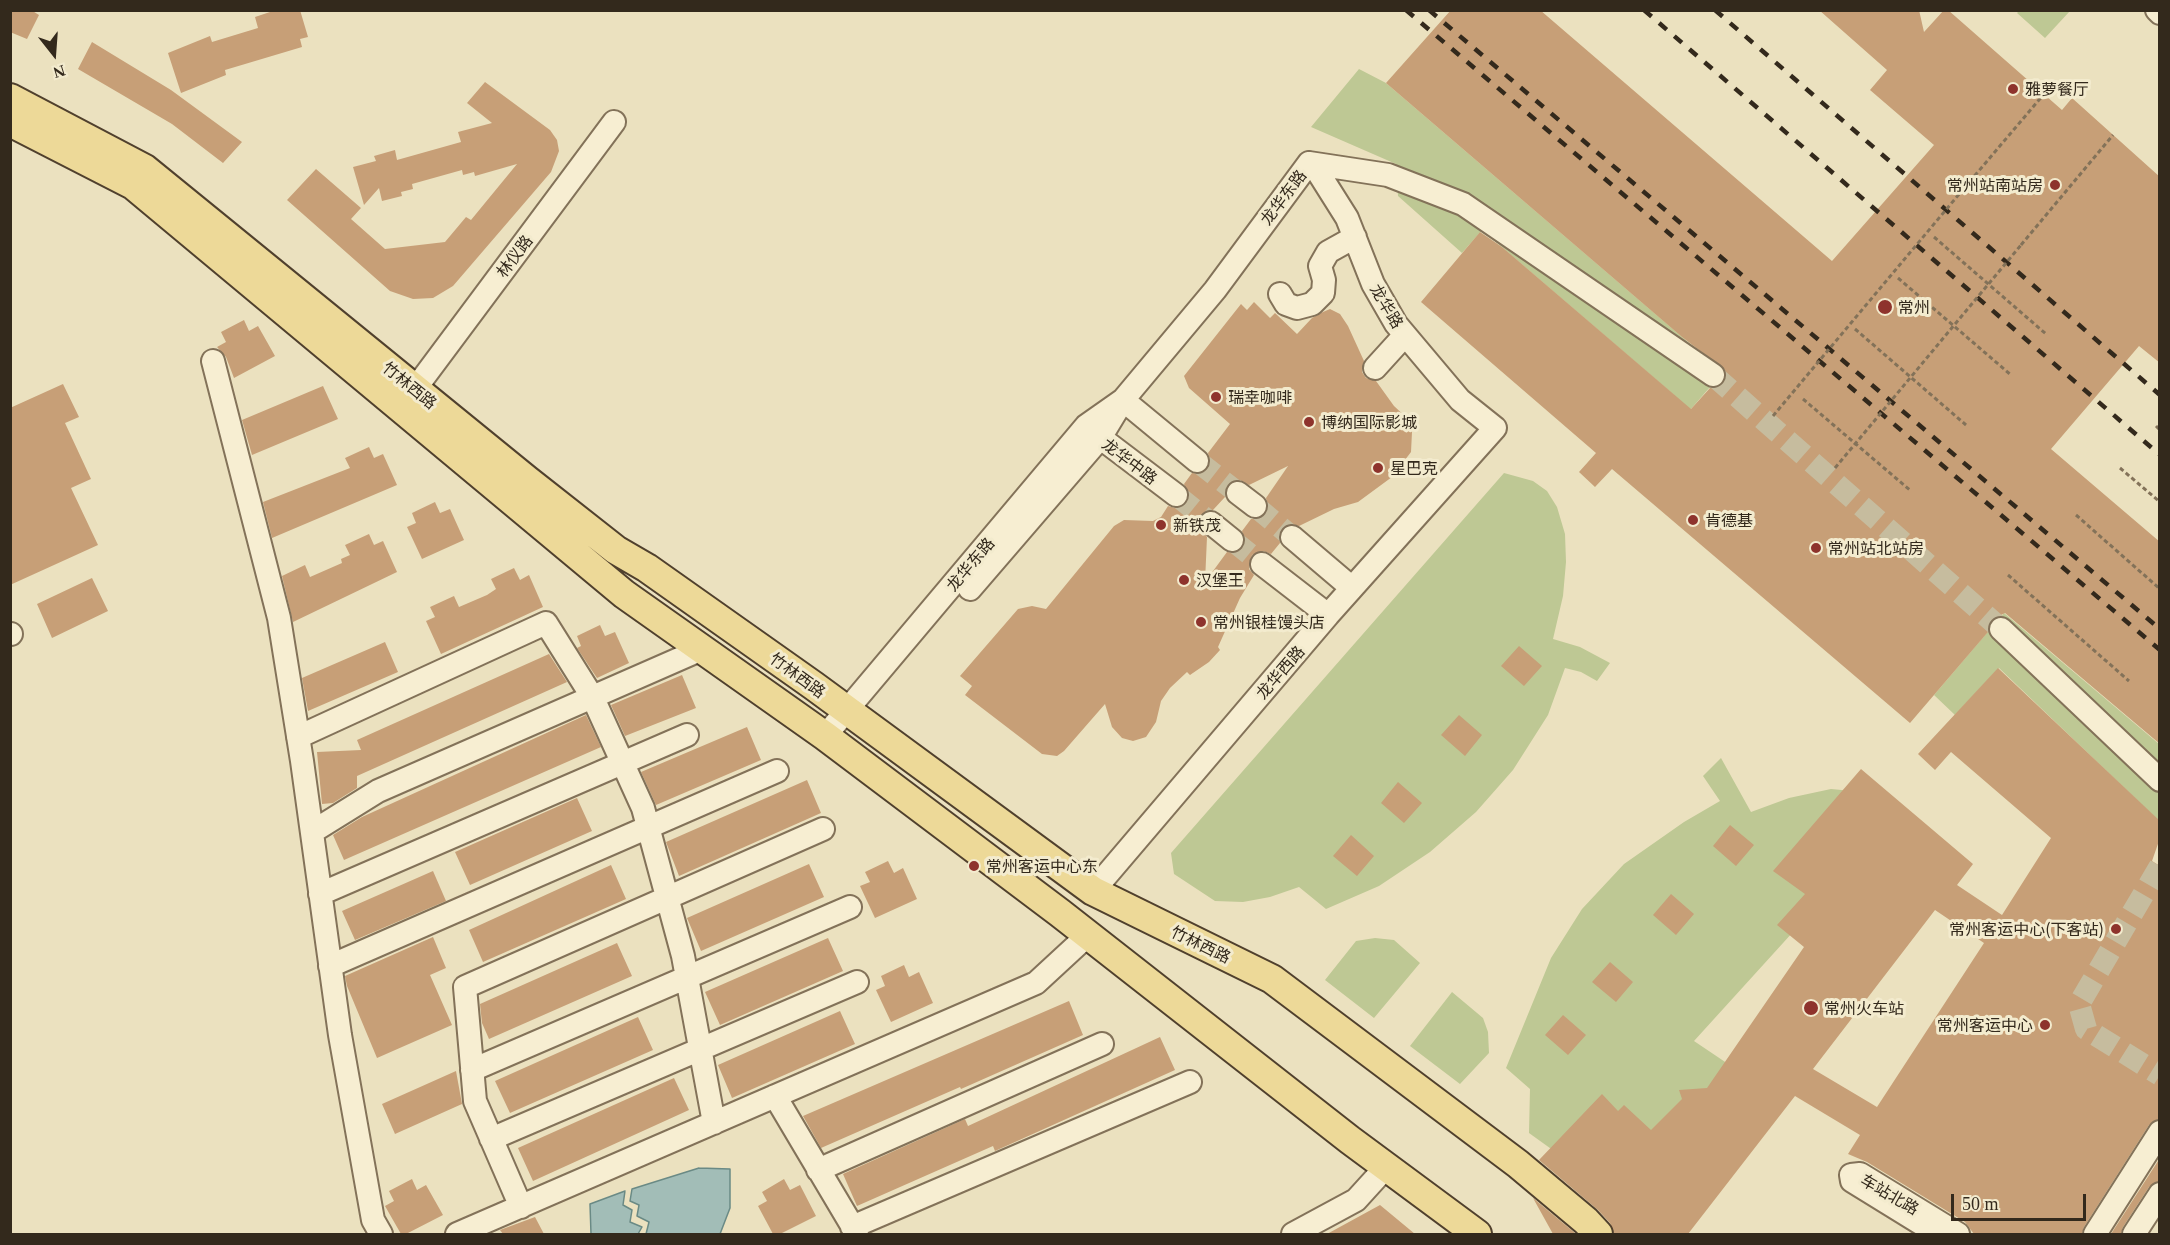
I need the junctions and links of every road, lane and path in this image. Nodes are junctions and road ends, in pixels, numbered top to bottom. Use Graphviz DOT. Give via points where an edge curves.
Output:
graph roads {
  1 [pos="2044,94"];
  2 [pos="10,98"];
  3 [pos="10,122"];
  4 [pos="614,122"];
  5 [pos="2113,135"];
  6 [pos="1309,163"];
  7 [pos="1355,237"];
  8 [pos="1934,237"];
  9 [pos="1898,278"];
  10 [pos="1988,284"];
  11 [pos="1280,294"];
  12 [pos="1954,326"];
  13 [pos="1855,329"];
  14 [pos="2046,334"];
  15 [pos="1406,335"];
  16 [pos="213,361"];
  17 [pos="1375,368"];
  18 [pos="1713,375"];
  19 [pos="2011,375"];
  20 [pos="1911,378"];
  21 [pos="415,389"];
  22 [pos="1803,399"];
  23 [pos="1123,400"];
  24 [pos="1773,416"];
  25 [pos="1966,425"];
  26 [pos="2156,426"];
  27 [pos="1495,428"];
  28 [pos="2160,430"];
  29 [pos="1093,432"];
  30 [pos="1856,444"];
  31 [pos="1197,461"];
  32 [pos="1835,468"];
  33 [pos="2120,468"];
  34 [pos="1911,491"];
  35 [pos="1176,495"];
  36 [pos="2160,502"];
  37 [pos="2076,515"];
  38 [pos="1211,522"];
  39 [pos="1292,537"];
  40 [pos="1232,540"];
  41 [pos="1262,564"];
  42 [pos="2008,575"];
  43 [pos="1352,588"];
  44 [pos="2160,589"];
  45 [pos="1328,615"];
  46 [pos="2001,629"];
  47 [pos="702,649"];
  48 [pos="2129,681"];
  49 [pos="593,698"];
  50 [pos="852,714"];
  51 [pos="687,735"];
  52 [pos="298,737"];
  53 [pos="831,741"];
  54 [pos="623,763"];
  55 [pos="777,771"];
  56 [pos="2160,780"];
  57 [pos="648,828"];
  58 [pos="823,829"];
  59 [pos="312,832"];
  60 [pos="1093,891"];
  61 [pos="320,894"];
  62 [pos="667,898"];
  63 [pos="850,907"];
  64 [pos="1088,935"];
  65 [pos="330,966"];
  66 [pos="687,978"];
  67 [pos="857,982"];
  68 [pos="1102,1044"];
  69 [pos="700,1050"];
  70 [pos="472,1070"];
  71 [pos="1190,1082"];
  72 [pos="775,1096"];
  73 [pos="714,1123"];
  74 [pos="2160,1132"];
  75 [pos="491,1139"];
  76 [pos="1386,1167"];
  77 [pos="818,1170"];
  78 [pos="2160,1194"];
  79 [pos="521,1207"];
  80 [pos="854,1231"];
  81 [pos="381,1234"];
  82 [pos="457,1234"];
  83 [pos="1293,1234"];
  84 [pos="1477,1234"];
  85 [pos="1598,1234"];
  86 [pos="1938,1234"];
  87 [pos="1958,1234"];
  88 [pos="2096,1234"];
  89 [pos="2134,1234"];
  1 -- 24 [label="path, bridge"];
  2 -- 21 [label="main road, 竹林西路" via="145,169"];
  3 -- 47 [label="main road, 竹林西路" via="133,185 624,594"];
  4 -- 21 [label="street, 林仪路"];
  5 -- 10 [label="path, bridge"];
  6 -- 7 [label="street, 龙华路" via="1347,218"];
  6 -- 18 [label="street" via="1388,175 1463,204"];
  6 -- 23 [label="street, 龙华东路" via="1215,290"];
  7 -- 11 [label="street" via="1328,252 1320,266 1323,293 1312,304 1297,308 1286,304"];
  7 -- 15 [label="street, 龙华路" via="1373,284"];
  8 -- 10 [label="path"];
  9 -- 12 [label="path"];
  10 -- 12 [label="path, bridge"];
  10 -- 14 [label="path"];
  12 -- 19 [label="path"];
  12 -- 20 [label="path, bridge"];
  13 -- 20 [label="path"];
  15 -- 17 [label="street"];
  15 -- 27 [label="street, 龙华路" via="1460,400"];
  16 -- 52 [label="street" via="279,618"];
  20 -- 25 [label="path"];
  20 -- 30 [label="path, bridge"];
  21 -- 50 [label="main road, 竹林西路" via="616,550"];
  22 -- 30 [label="path"];
  23 -- 29 [label="street, 龙华东路"];
  23 -- 31 [label="street"];
  26 -- 28 [label="path"];
  27 -- 43 [label="street, 龙华西路"];
  29 -- 35 [label="street, 龙华中路"];
  29 -- 50 [label="street, 龙华东路"];
  30 -- 32 [label="path, bridge"];
  30 -- 34 [label="path"];
  33 -- 36 [label="path"];
  37 -- 44 [label="path"];
  38 -- 40 [label="street"];
  39 -- 43 [label="street"];
  41 -- 45 [label="street"];
  42 -- 48 [label="path"];
  43 -- 45 [label="street, 龙华西路"];
  45 -- 60 [label="street, 龙华西路"];
  46 -- 56 [label="street"];
  47 -- 49 [label="street"];
  47 -- 53 [label="main road, 竹林西路"];
  49 -- 52 [label="street" via="546,623"];
  49 -- 54 [label="street"];
  49 -- 59 [label="street" via="378,791"];
  50 -- 53 [label="street, 龙华东路"];
  50 -- 60 [label="main road, 竹林西路"];
  51 -- 54 [label="street"];
  52 -- 59 [label="street"];
  53 -- 64 [label="main road, 竹林西路"];
  54 -- 57 [label="street"];
  54 -- 61 [label="street"];
  55 -- 57 [label="street"];
  57 -- 62 [label="street"];
  57 -- 65 [label="street"];
  58 -- 62 [label="street"];
  59 -- 61 [label="street"];
  60 -- 85 [label="main road, 竹林西路" via="1272,979 1518,1164"];
  61 -- 65 [label="street"];
  62 -- 66 [label="street"];
  62 -- 70 [label="street" via="465,987"];
  63 -- 66 [label="street"];
  64 -- 72 [label="street" via="1036,983"];
  64 -- 76 [label="main road, 竹林西路"];
  65 -- 81 [label="street" via="374,1220"];
  66 -- 69 [label="street"];
  66 -- 70 [label="street"];
  67 -- 69 [label="street"];
  68 -- 77 [label="street"];
  69 -- 73 [label="street"];
  69 -- 75 [label="street"];
  70 -- 75 [label="street" via="475,1101"];
  71 -- 80 [label="street"];
  72 -- 73 [label="street"];
  72 -- 77 [label="street"];
  73 -- 79 [label="street"];
  74 -- 88 [label="street"];
  75 -- 79 [label="street"];
  76 -- 83 [label="street" via="1356,1200"];
  76 -- 84 [label="main road, 竹林西路"];
  77 -- 80 [label="street"];
  78 -- 89 [label="street"];
  79 -- 82 [label="street"];
  86 -- 87 [label="street, 车站北路" via="1852,1181 1851,1175 1860,1174"];
}
